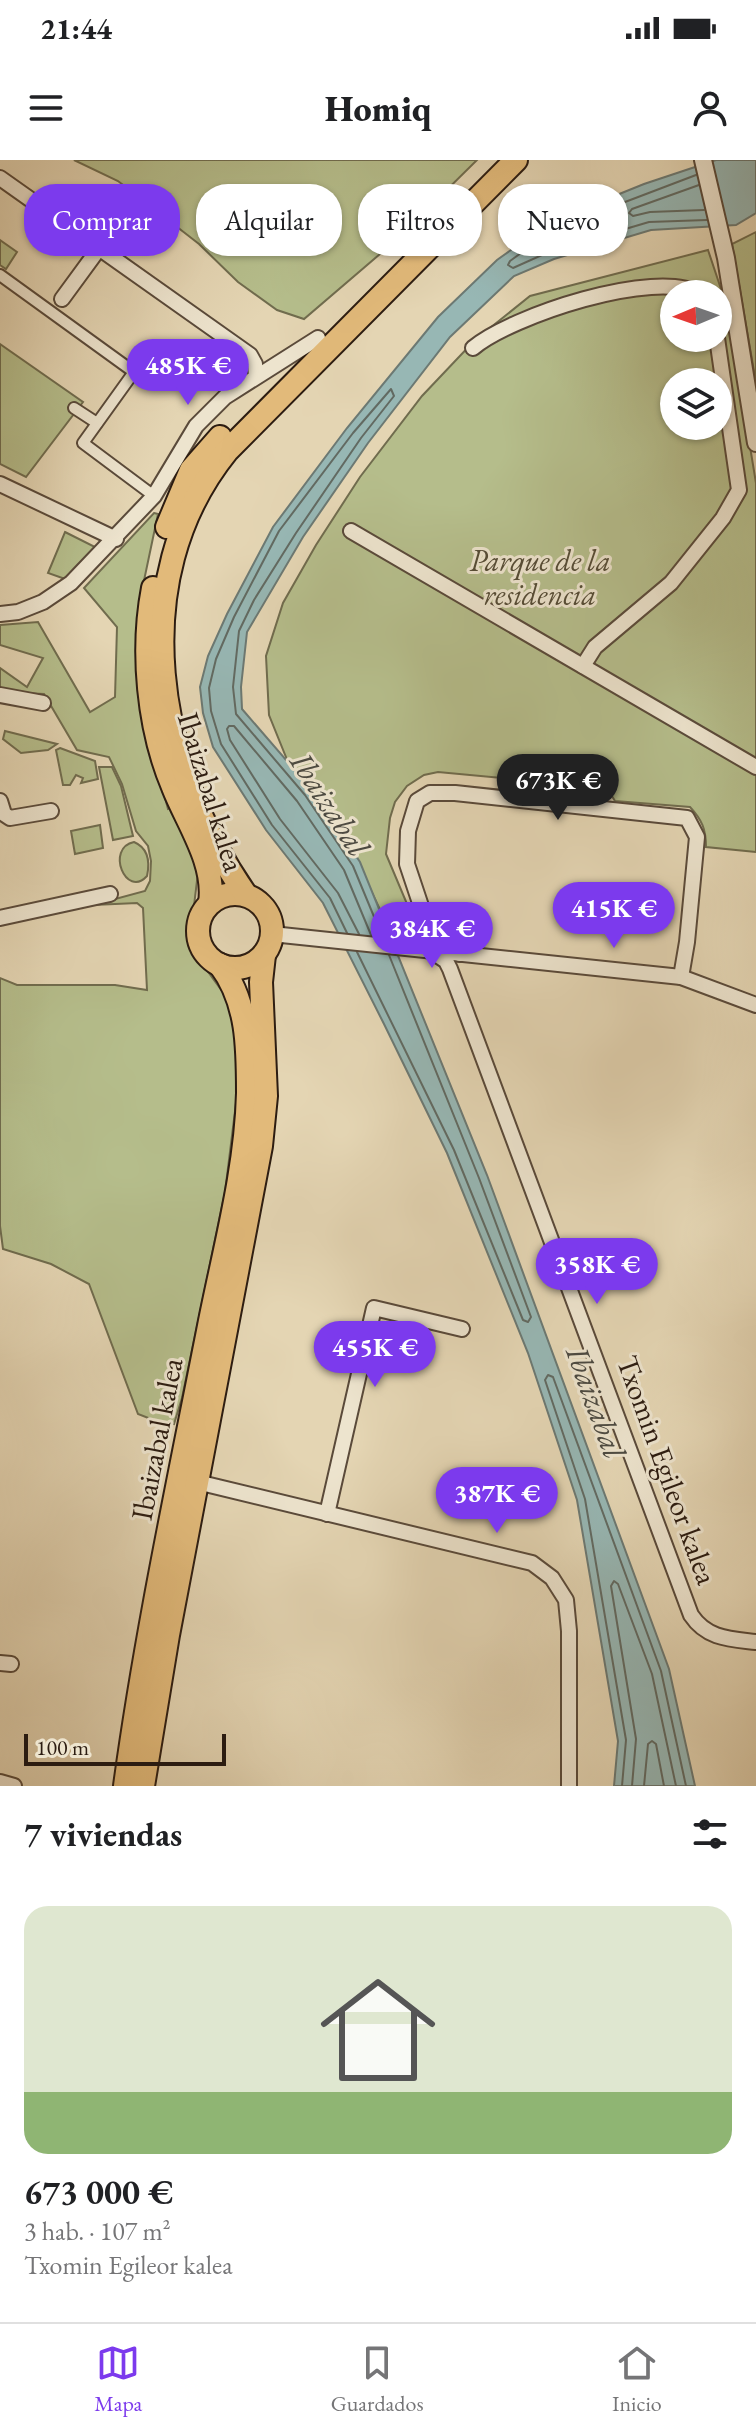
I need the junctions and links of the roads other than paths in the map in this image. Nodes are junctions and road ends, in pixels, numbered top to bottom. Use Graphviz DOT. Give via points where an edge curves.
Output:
graph roads {
  1 [pos="496,160"];
  2 [pos="516,160"];
  3 [pos="703,160"];
  4 [pos="0,178"];
  5 [pos="24,195"];
  6 [pos="92,256"];
  7 [pos="109,256"];
  8 [pos="0,275"];
  9 [pos="660,286"];
  10 [pos="62,299"];
  11 [pos="318,338"];
  12 [pos="473,348"];
  13 [pos="719,352"];
  14 [pos="256,376"];
  15 [pos="74,408"];
  16 [pos="97,423"];
  17 [pos="756,443"];
  18 [pos="0,484"];
  19 [pos="154,496"];
  20 [pos="175,504"];
  21 [pos="351,531"];
  22 [pos="116,539"];
  23 [pos="0,614"];
  24 [pos="583,666"];
  25 [pos="0,695"];
  26 [pos="43,703"];
  27 [pos="756,767"];
  28 [pos="0,801"];
  29 [pos="51,811"];
  30 [pos="110,894"];
  31 [pos="246,895"];
  32 [pos="210,903"];
  33 [pos="0,918"];
  34 [pos="272,934"];
  35 [pos="431,943"];
  36 [pos="455,952"];
  37 [pos="262,960"];
  38 [pos="220,965"];
  39 [pos="681,977"];
  40 [pos="454,982"];
  41 [pos="756,1005"];
  42 [pos="462,1329"];
  43 [pos="197,1482"];
  44 [pos="327,1514"];
  45 [pos="756,1642"];
  46 [pos="0,1782"];
  47 [pos="14,1786"];
  48 [pos="125,1786"];
  49 [pos="143,1786"];
  50 [pos="569,1786"];
  1 -- 11 [label="highway, Ibaizabal kalea"];
  2 -- 31 [label="highway, Ibaizabal kalea" via="227,451 188,513 164,602 164,693 187,780"];
  3 -- 17 [label="street" via="726,258"];
  4 -- 5 [label="street"];
  6 -- 10 [label="street"];
  7 -- 14 [label="street" via="250,355"];
  8 -- 16 [label="street" via="134,372"];
  9 -- 12 [label="street" via="584,299 501,329"];
  11 -- 14 [label="street"];
  11 -- 20 [label="highway, Ibaizabal kalea" via="191,470"];
  13 -- 24 [label="street" via="739,490 671,583 595,647"];
  14 -- 19 [label="street" via="196,426"];
  15 -- 16 [label="street"];
  16 -- 19 [label="street" via="83,443"];
  18 -- 22 [label="street"];
  19 -- 20 [label="street"];
  19 -- 22 [label="street"];
  20 -- 32 [label="highway, Ibaizabal kalea" via="160,547 145,643 157,744 207,866"];
  21 -- 24 [label="street"];
  22 -- 23 [label="street" via="56,594"];
  24 -- 27 [label="street"];
  25 -- 26 [label="street"];
  28 -- 29 [label="street" via="10,818"];
  30 -- 33 [label="street"];
  31 -- 32 [label="highway" via="234,893"];
  31 -- 34 [label="highway" via="267,910"];
  32 -- 38 [label="highway" via="198,925 199,938 210,959"];
  34 -- 35 [label="street" via="408,948"];
  34 -- 37 [label="highway"];
  35 -- 36 [label="street"];
  35 -- 39 [label="street" via="406,849 417,801 430,793 674,815 687,818 697,837"];
  35 -- 40 [label="street, Txomin Egileor kalea"];
  36 -- 39 [label="street"];
  36 -- 40 [label="street"];
  37 -- 38 [label="highway" via="244,967"];
  37 -- 43 [label="highway, Ibaizabal kalea" via="266,1066 261,1146"];
  38 -- 48 [label="highway, Ibaizabal kalea" via="243,1016 245,1132"];
  39 -- 41 [label="street"];
  40 -- 45 [label="street, Txomin Egileor kalea" via="691,1615 707,1633"];
  42 -- 44 [label="street" via="374,1308"];
  43 -- 44 [label="street, Ibaizabal kalea"];
  43 -- 49 [label="highway, Ibaizabal kalea"];
  44 -- 50 [label="street, Ibaizabal kalea" via="532,1563 552,1578 566,1600 569,1631"];
  46 -- 47 [label="street"];
}
